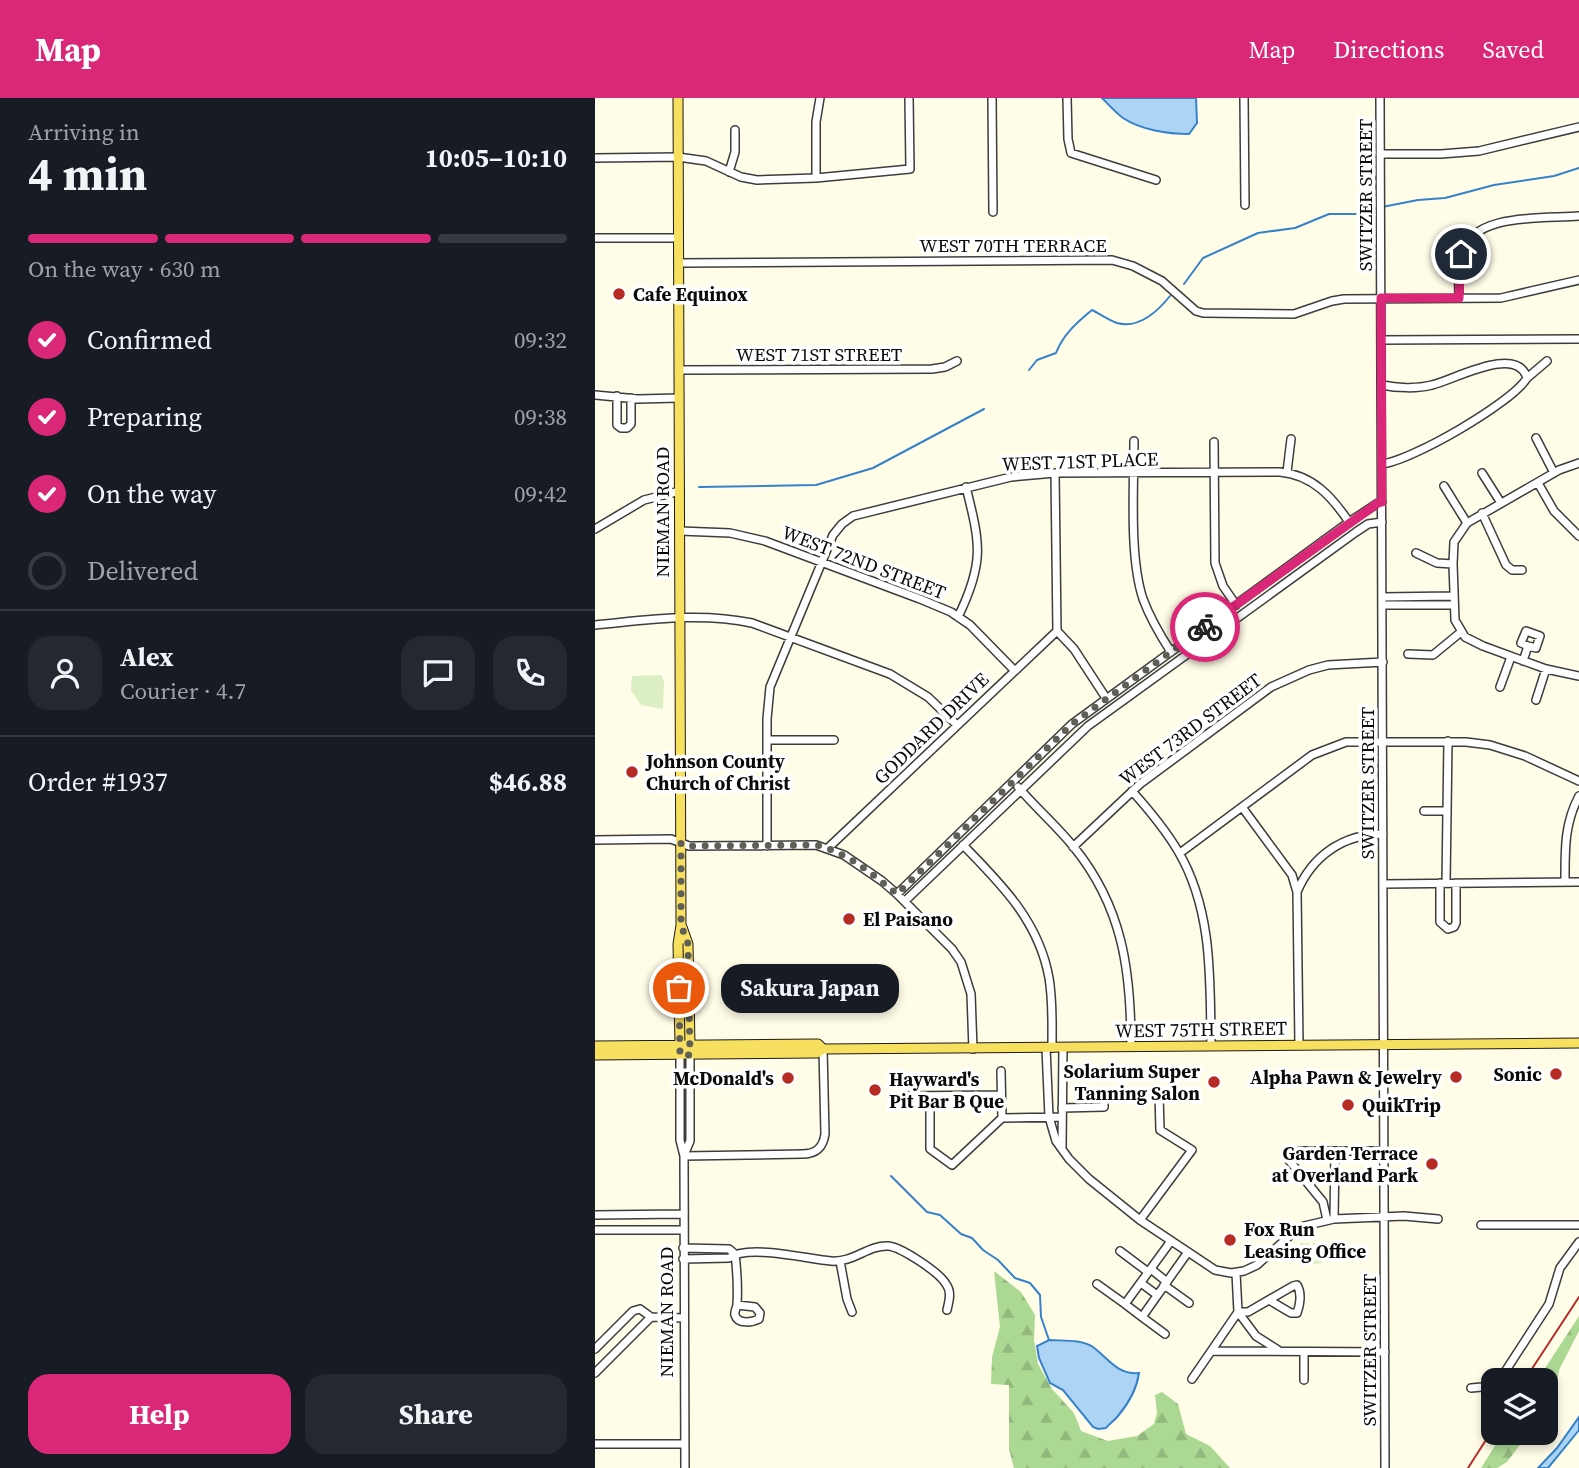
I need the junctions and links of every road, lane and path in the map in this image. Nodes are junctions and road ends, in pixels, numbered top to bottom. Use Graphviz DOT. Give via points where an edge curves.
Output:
graph roads {
  1 [pos="678,98"];
  2 [pos="820,98"];
  3 [pos="909,98"];
  4 [pos="992,98"];
  5 [pos="1067,98"];
  6 [pos="1244,98"];
  7 [pos="1380,98"];
  8 [pos="1579,127"];
  9 [pos="735,130"];
  10 [pos="1380,154"];
  11 [pos="595,158"];
  12 [pos="678,158"];
  13 [pos="729,172"];
  14 [pos="816,178"];
  15 [pos="1156,180"];
  16 [pos="1245,205"];
  17 [pos="993,212"];
  18 [pos="1579,216"];
  19 [pos="678,238"];
  20 [pos="595,239"];
  21 [pos="678,263"];
  22 [pos="1579,280"];
  23 [pos="1381,298"];
  24 [pos="1459,298"];
  25 [pos="1579,339"];
  26 [pos="1381,340"];
  27 [pos="957,361"];
  28 [pos="1547,361"];
  29 [pos="679,370"];
  30 [pos="1527,378"];
  31 [pos="1382,385"];
  32 [pos="595,396"];
  33 [pos="617,396"];
  34 [pos="631,398"];
  35 [pos="679,398"];
  36 [pos="1536,438"];
  37 [pos="1291,439"];
  38 [pos="1134,441"];
  39 [pos="1214,442"];
  40 [pos="1579,463"];
  41 [pos="1382,464"];
  42 [pos="1214,472"];
  43 [pos="1287,472"];
  44 [pos="1134,473"];
  45 [pos="1482,473"];
  46 [pos="1554,473"];
  47 [pos="1055,474"];
  48 [pos="1538,483"];
  49 [pos="967,486"];
  50 [pos="1444,486"];
  51 [pos="680,491"];
  52 [pos="1382,502"];
  53 [pos="1501,503"];
  54 [pos="1482,513"];
  55 [pos="1349,522"];
  56 [pos="1382,522"];
  57 [pos="1467,523"];
  58 [pos="595,529"];
  59 [pos="680,531"];
  60 [pos="1579,537"];
  61 [pos="1416,553"];
  62 [pos="821,561"];
  63 [pos="1453,564"];
  64 [pos="1522,570"];
  65 [pos="1453,600"];
  66 [pos="1383,601"];
  67 [pos="1236,605"];
  68 [pos="680,617"];
  69 [pos="958,617"];
  70 [pos="595,625"];
  71 [pos="1057,631"];
  72 [pos="1461,632"];
  73 [pos="790,636"];
  74 [pos="1528,646"];
  75 [pos="1171,652"];
  76 [pos="1408,654"];
  77 [pos="1511,657"];
  78 [pos="1523,661"];
  79 [pos="1383,662"];
  80 [pos="1546,669"];
  81 [pos="1014,670"];
  82 [pos="1579,676"];
  83 [pos="1500,687"];
  84 [pos="1107,698"];
  85 [pos="1536,701"];
  86 [pos="957,724"];
  87 [pos="767,740"];
  88 [pos="834,740"];
  89 [pos="1383,741"];
  90 [pos="1448,741"];
  91 [pos="1013,781"];
  92 [pos="1579,781"];
  93 [pos="1020,790"];
  94 [pos="1132,791"];
  95 [pos="1579,796"];
  96 [pos="1242,807"];
  97 [pos="1424,811"];
  98 [pos="1447,811"];
  99 [pos="1383,834"];
  100 [pos="595,840"];
  101 [pos="681,843"];
  102 [pos="963,845"];
  103 [pos="767,846"];
  104 [pos="1073,847"];
  105 [pos="828,848"];
  106 [pos="1180,853"];
  107 [pos="1565,882"];
  108 [pos="1579,882"];
  109 [pos="1443,883"];
  110 [pos="1455,883"];
  111 [pos="1383,884"];
  112 [pos="1297,892"];
  113 [pos="897,894"];
  114 [pos="905,901"];
  115 [pos="1579,1043"];
  116 [pos="1383,1044"];
  117 [pos="1299,1045"];
  118 [pos="595,1046"];
  119 [pos="1211,1046"];
  120 [pos="1131,1047"];
  121 [pos="1049,1048"];
  122 [pos="1063,1048"];
  123 [pos="824,1049"];
  124 [pos="974,1049"];
  125 [pos="685,1050"];
  126 [pos="595,1055"];
  127 [pos="1001,1071"];
  128 [pos="1001,1095"];
  129 [pos="903,1096"];
  130 [pos="930,1096"];
  131 [pos="1062,1108"];
  132 [pos="1049,1117"];
  133 [pos="1062,1117"];
  134 [pos="1002,1118"];
  135 [pos="1062,1147"];
  136 [pos="1384,1151"];
  137 [pos="1335,1152"];
  138 [pos="684,1156"];
  139 [pos="683,1214"];
  140 [pos="595,1215"];
  141 [pos="1384,1217"];
  142 [pos="1439,1219"];
  143 [pos="1140,1220"];
  144 [pos="1330,1220"];
  145 [pos="1481,1224"];
  146 [pos="1579,1225"];
  147 [pos="595,1230"];
  148 [pos="683,1230"];
  149 [pos="1171,1241"];
  150 [pos="1579,1242"];
  151 [pos="683,1248"];
  152 [pos="1120,1251"];
  153 [pos="1188,1252"];
  154 [pos="735,1254"];
  155 [pos="683,1259"];
  156 [pos="840,1261"];
  157 [pos="1149,1271"];
  158 [pos="1236,1273"];
  159 [pos="1141,1283"];
  160 [pos="1097,1284"];
  161 [pos="1165,1284"];
  162 [pos="1157,1295"];
  163 [pos="1269,1300"];
  164 [pos="1189,1303"];
  165 [pos="1125,1304"];
  166 [pos="737,1306"];
  167 [pos="947,1310"];
  168 [pos="852,1312"];
  169 [pos="1238,1312"];
  170 [pos="651,1317"];
  171 [pos="1142,1317"];
  172 [pos="684,1318"];
  173 [pos="1165,1334"];
  174 [pos="595,1349"];
  175 [pos="1213,1350"];
  176 [pos="1279,1351"];
  177 [pos="1304,1352"];
  178 [pos="1385,1352"];
  179 [pos="1507,1368"];
  180 [pos="595,1373"];
  181 [pos="1192,1379"];
  182 [pos="1304,1380"];
  183 [pos="1481,1387"];
  184 [pos="1471,1388"];
  185 [pos="595,1444"];
  186 [pos="685,1444"];
  187 [pos="685,1468"];
  188 [pos="1385,1468"];
  1 -- 12 [label="main road, NIEMAN ROAD"];
  2 -- 14 [label="street"];
  3 -- 14 [label="street" via="910,169"];
  4 -- 17 [label="street"];
  5 -- 15 [label="street" via="1071,153"];
  6 -- 16 [label="street"];
  7 -- 10 [label="street, SWITZER STREET"];
  8 -- 10 [label="street" via="1479,151"];
  9 -- 13 [label="street"];
  10 -- 23 [label="street, SWITZER STREET"];
  11 -- 12 [label="street"];
  12 -- 13 [label="street" via="706,161"];
  12 -- 19 [label="main road, NIEMAN ROAD"];
  13 -- 14 [label="street" via="752,180"];
  18 -- 24 [label="street" via="1493,223 1478,230 1461,254"];
  19 -- 20 [label="street"];
  19 -- 21 [label="main road, NIEMAN ROAD"];
  21 -- 23 [label="street, WEST 70TH TERRACE" via="1104,260 1133,265 1203,313 1294,314 1332,300"];
  21 -- 29 [label="main road, NIEMAN ROAD"];
  22 -- 24 [label="street, WEST 70TH TERRACE" via="1512,296"];
  23 -- 24 [label="street, WEST 70TH TERRACE"];
  23 -- 26 [label="street, SWITZER STREET"];
  25 -- 26 [label="street"];
  26 -- 31 [label="street, SWITZER STREET"];
  27 -- 29 [label="street, WEST 71ST STREET" via="932,369"];
  28 -- 30 [label="street"];
  29 -- 35 [label="main road, NIEMAN ROAD"];
  30 -- 31 [label="street" via="1521,368 1508,362 1426,386"];
  30 -- 41 [label="street" via="1476,421"];
  31 -- 41 [label="street, SWITZER STREET"];
  32 -- 33 [label="street"];
  33 -- 34 [label="street"];
  33 -- 34 [label="street" via="617,425 621,428 631,424"];
  34 -- 35 [label="street"];
  35 -- 51 [label="main road, NIEMAN ROAD"];
  36 -- 46 [label="street"];
  37 -- 43 [label="street"];
  38 -- 44 [label="street"];
  39 -- 42 [label="street"];
  40 -- 46 [label="street"];
  41 -- 52 [label="street, SWITZER STREET"];
  42 -- 43 [label="street, WEST 71ST PLACE"];
  42 -- 44 [label="street, WEST 71ST PLACE"];
  42 -- 67 [label="street" via="1215,563"];
  43 -- 55 [label="street, WEST 71ST PLACE" via="1323,489"];
  44 -- 47 [label="street, WEST 71ST PLACE"];
  44 -- 75 [label="street" via="1139,583 1151,619"];
  45 -- 53 [label="street"];
  46 -- 48 [label="street"];
  47 -- 49 [label="street, WEST 71ST PLACE"];
  47 -- 71 [label="street"];
  48 -- 53 [label="street"];
  48 -- 60 [label="street" via="1561,520"];
  49 -- 62 [label="street, WEST 71ST PLACE" via="853,516 837,529"];
  49 -- 69 [label="street" via="978,535 978,559"];
  50 -- 57 [label="street"];
  51 -- 58 [label="street" via="644,500"];
  51 -- 59 [label="main road, NIEMAN ROAD"];
  52 -- 55 [label="street"];
  52 -- 56 [label="street, SWITZER STREET"];
  53 -- 54 [label="street"];
  54 -- 57 [label="street"];
  54 -- 64 [label="street" via="1506,565"];
  55 -- 67 [label="street"];
  56 -- 66 [label="street, SWITZER STREET"];
  56 -- 93 [label="street" via="1356,532 1102,716"];
  57 -- 63 [label="street" via="1454,542"];
  59 -- 62 [label="street, WEST 72ND STREET" via="751,537"];
  59 -- 68 [label="main road, NIEMAN ROAD"];
  61 -- 63 [label="street" via="1437,563"];
  62 -- 69 [label="street, WEST 72ND STREET"];
  62 -- 73 [label="street, WEST 71ST PLACE"];
  63 -- 65 [label="street"];
  65 -- 66 [label="street"];
  65 -- 72 [label="street"];
  66 -- 79 [label="street, SWITZER STREET"];
  67 -- 75 [label="street"];
  68 -- 70 [label="street"];
  68 -- 73 [label="street" via="729,618"];
  68 -- 101 [label="main road, NIEMAN ROAD"];
  69 -- 81 [label="street, WEST 72ND STREET"];
  71 -- 81 [label="street, GODDARD DRIVE"];
  71 -- 84 [label="street"];
  72 -- 76 [label="street" via="1433,655"];
  72 -- 77 [label="street" via="1473,642"];
  73 -- 86 [label="street" via="903,680"];
  73 -- 87 [label="street, WEST 71ST PLACE" via="770,687"];
  74 -- 78 [label="street"];
  75 -- 84 [label="street"];
  77 -- 78 [label="street"];
  77 -- 83 [label="street"];
  78 -- 80 [label="street"];
  79 -- 89 [label="street, SWITZER STREET"];
  79 -- 94 [label="street, WEST 73RD STREET" via="1328,665 1287,678"];
  80 -- 82 [label="street"];
  80 -- 85 [label="street"];
  81 -- 86 [label="street, GODDARD DRIVE"];
  84 -- 91 [label="street" via="1072,724"];
  86 -- 105 [label="street, GODDARD DRIVE"];
  87 -- 88 [label="street"];
  87 -- 103 [label="street, WEST 71ST PLACE"];
  89 -- 90 [label="street"];
  89 -- 96 [label="street" via="1346,742 1321,751"];
  89 -- 99 [label="street, SWITZER STREET"];
  90 -- 92 [label="street" via="1514,752"];
  90 -- 98 [label="street"];
  91 -- 93 [label="street"];
  91 -- 113 [label="street"];
  93 -- 102 [label="street"];
  93 -- 104 [label="street"];
  94 -- 104 [label="street, WEST 73RD STREET"];
  94 -- 106 [label="street"];
  95 -- 107 [label="street" via="1566,836"];
  96 -- 106 [label="street"];
  96 -- 112 [label="street" via="1292,875"];
  97 -- 98 [label="street"];
  98 -- 109 [label="street"];
  99 -- 111 [label="street, SWITZER STREET"];
  99 -- 112 [label="street" via="1358,835 1341,842 1304,875"];
  100 -- 101 [label="street" via="671,839"];
  101 -- 103 [label="street"];
  101 -- 125 [label="main road, NIEMAN ROAD" via="678,944"];
  102 -- 114 [label="street"];
  102 -- 121 [label="street" via="1011,896 1036,937 1049,979"];
  103 -- 105 [label="street"];
  104 -- 120 [label="street" via="1097,881 1118,929 1130,985"];
  105 -- 113 [label="street" via="845,855"];
  106 -- 119 [label="street" via="1198,898 1207,940"];
  107 -- 108 [label="street"];
  107 -- 110 [label="street"];
  109 -- 110 [label="street"];
  109 -- 110 [label="street" via="1440,922 1448,929 1456,923"];
  109 -- 111 [label="street"];
  111 -- 116 [label="street, SWITZER STREET"];
  112 -- 117 [label="street"];
  113 -- 114 [label="street"];
  114 -- 124 [label="street" via="961,962 971,994"];
  115 -- 116 [label="main road, WEST 75TH STREET"];
  116 -- 117 [label="main road, WEST 75TH STREET"];
  116 -- 136 [label="street, SWITZER STREET"];
  117 -- 119 [label="main road, WEST 75TH STREET"];
  118 -- 125 [label="main road, WEST 75TH STREET"];
  119 -- 120 [label="main road, WEST 75TH STREET"];
  120 -- 122 [label="main road, WEST 75TH STREET"];
  121 -- 122 [label="main road, WEST 75TH STREET"];
  121 -- 124 [label="main road, WEST 75TH STREET"];
  121 -- 132 [label="street"];
  122 -- 131 [label="street"];
  123 -- 124 [label="main road, WEST 75TH STREET"];
  123 -- 125 [label="main road, WEST 75TH STREET" via="817,1053"];
  123 -- 138 [label="street" via="826,1126 822,1146 810,1154"];
  125 -- 126 [label="main road, WEST 75TH STREET"];
  125 -- 138 [label="street, NIEMAN ROAD" via="690,1141"];
  127 -- 128 [label="street"];
  128 -- 130 [label="street"];
  128 -- 134 [label="street"];
  129 -- 130 [label="street"];
  130 -- 134 [label="street" via="930,1149 952,1165"];
  131 -- 133 [label="street"];
  131 -- 143 [label="street" via="1104,1107 1104,1095 1159,1094 1160,1130 1192,1150"];
  132 -- 133 [label="street"];
  132 -- 134 [label="street"];
  132 -- 135 [label="street"];
  133 -- 135 [label="street"];
  135 -- 143 [label="street" via="1089,1179"];
  136 -- 137 [label="street"];
  136 -- 141 [label="street, SWITZER STREET"];
  137 -- 144 [label="street"];
  137 -- 144 [label="street" via="1300,1151 1288,1159 1323,1202"];
  138 -- 139 [label="street, NIEMAN ROAD"];
  139 -- 140 [label="street"];
  139 -- 148 [label="street, NIEMAN ROAD"];
  141 -- 142 [label="street"];
  141 -- 144 [label="street"];
  141 -- 178 [label="street, SWITZER STREET"];
  143 -- 149 [label="street"];
  144 -- 158 [label="street" via="1304,1226 1257,1265"];
  145 -- 146 [label="street"];
  147 -- 148 [label="street"];
  148 -- 151 [label="street, NIEMAN ROAD"];
  149 -- 153 [label="street"];
  149 -- 157 [label="street"];
  150 -- 179 [label="street" via="1560,1268 1549,1304"];
  151 -- 154 [label="street" via="729,1249"];
  151 -- 155 [label="street, NIEMAN ROAD"];
  152 -- 157 [label="street"];
  153 -- 158 [label="street" via="1215,1270"];
  153 -- 161 [label="street"];
  154 -- 155 [label="street"];
  154 -- 156 [label="street"];
  154 -- 166 [label="street"];
  155 -- 172 [label="street, NIEMAN ROAD"];
  156 -- 167 [label="street" via="891,1246 947,1285"];
  156 -- 168 [label="street"];
  157 -- 159 [label="street"];
  157 -- 161 [label="street"];
  158 -- 169 [label="street"];
  159 -- 162 [label="street"];
  159 -- 165 [label="street"];
  160 -- 165 [label="street"];
  161 -- 162 [label="street"];
  161 -- 164 [label="street"];
  162 -- 171 [label="street"];
  163 -- 163 [label="street" via="1293,1286 1300,1289 1297,1314"];
  163 -- 169 [label="street" via="1248,1312"];
  165 -- 171 [label="street"];
  169 -- 175 [label="street"];
  169 -- 176 [label="street" via="1256,1336"];
  170 -- 172 [label="street"];
  170 -- 174 [label="street" via="640,1309 633,1311"];
  170 -- 180 [label="street"];
  171 -- 173 [label="street"];
  172 -- 186 [label="street, NIEMAN ROAD"];
  175 -- 176 [label="street"];
  175 -- 181 [label="street"];
  176 -- 177 [label="street"];
  177 -- 178 [label="street"];
  177 -- 182 [label="street"];
  178 -- 188 [label="street, SWITZER STREET"];
  183 -- 184 [label="street"];
  185 -- 186 [label="street"];
  186 -- 187 [label="street, NIEMAN ROAD"];
}
